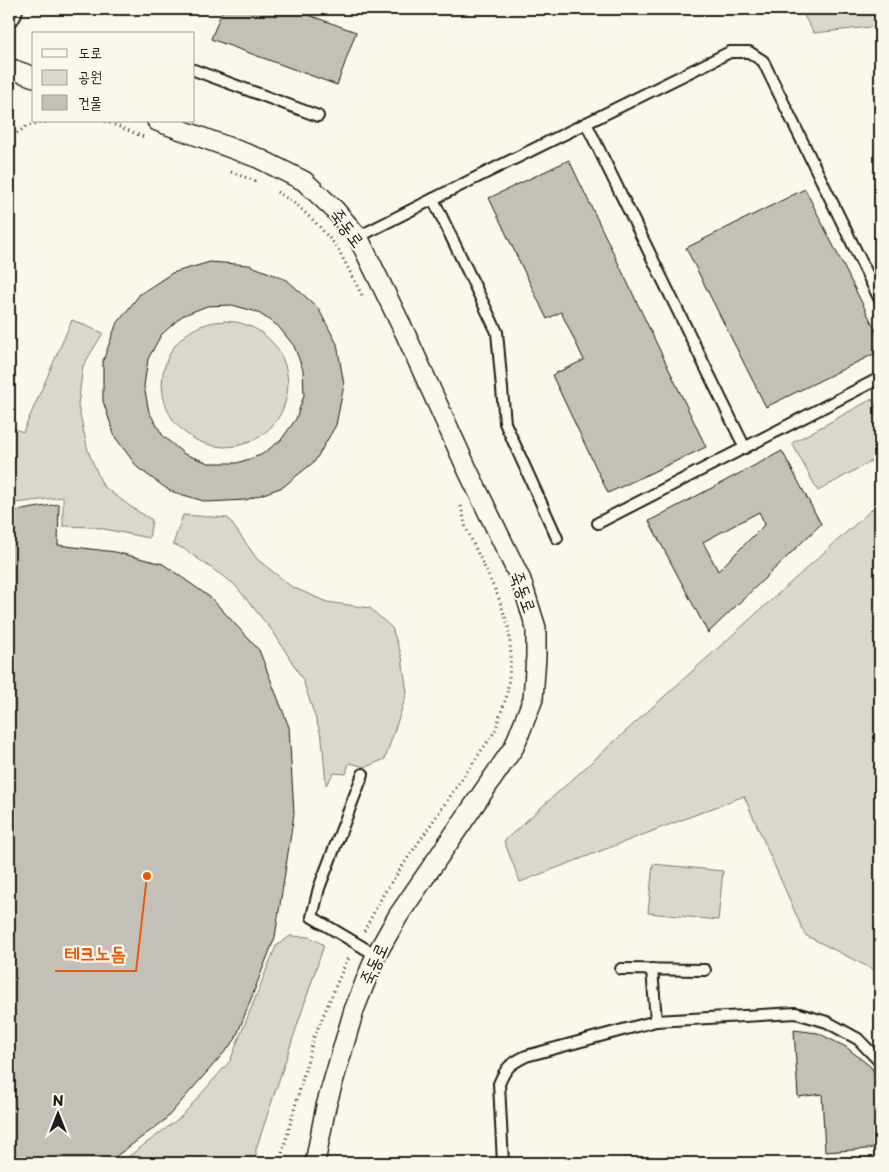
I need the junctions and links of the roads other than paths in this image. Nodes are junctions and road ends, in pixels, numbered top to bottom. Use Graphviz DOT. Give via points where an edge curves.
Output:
graph roads {
  1 [pos="10,9"];
  2 [pos="9,13"];
  3 [pos="9,68"];
  4 [pos="195,70"];
  5 [pos="32,76"];
  6 [pos="318,116"];
  7 [pos="160,122"];
  8 [pos="586,123"];
  9 [pos="433,199"];
  10 [pos="358,237"];
  11 [pos="880,300"];
  12 [pos="880,378"];
  13 [pos="745,448"];
  14 [pos="598,523"];
  15 [pos="557,538"];
  16 [pos="363,774"];
  17 [pos="376,954"];
  18 [pos="620,969"];
  19 [pos="652,969"];
  20 [pos="705,970"];
  21 [pos="656,1021"];
  22 [pos="880,1062"];
  23 [pos="315,1163"];
  24 [pos="503,1163"];
  1 -- 2 [label="street"];
  3 -- 5 [label="street"];
  4 -- 6 [label="lane"];
  7 -- 10 [label="street, 죽동로" via="258,158 304,181"];
  8 -- 9 [label="lane"];
  8 -- 11 [label="lane" via="730,52 749,52 763,61"];
  8 -- 13 [label="lane"];
  9 -- 10 [label="lane"];
  9 -- 15 [label="lane" via="498,332 504,423"];
  10 -- 17 [label="street, 죽동로" via="521,580 536,628 533,699 514,747 398,916"];
  12 -- 13 [label="lane"];
  13 -- 14 [label="lane"];
  16 -- 17 [label="lane" via="319,888 312,917"];
  17 -- 23 [label="street, 죽동로" via="354,1010 326,1106"];
  18 -- 19 [label="lane"];
  19 -- 20 [label="lane"];
  19 -- 21 [label="lane"];
  21 -- 22 [label="lane" via="796,1013 827,1022 858,1039"];
  21 -- 24 [label="lane" via="526,1056 512,1063 499,1084"];
}
